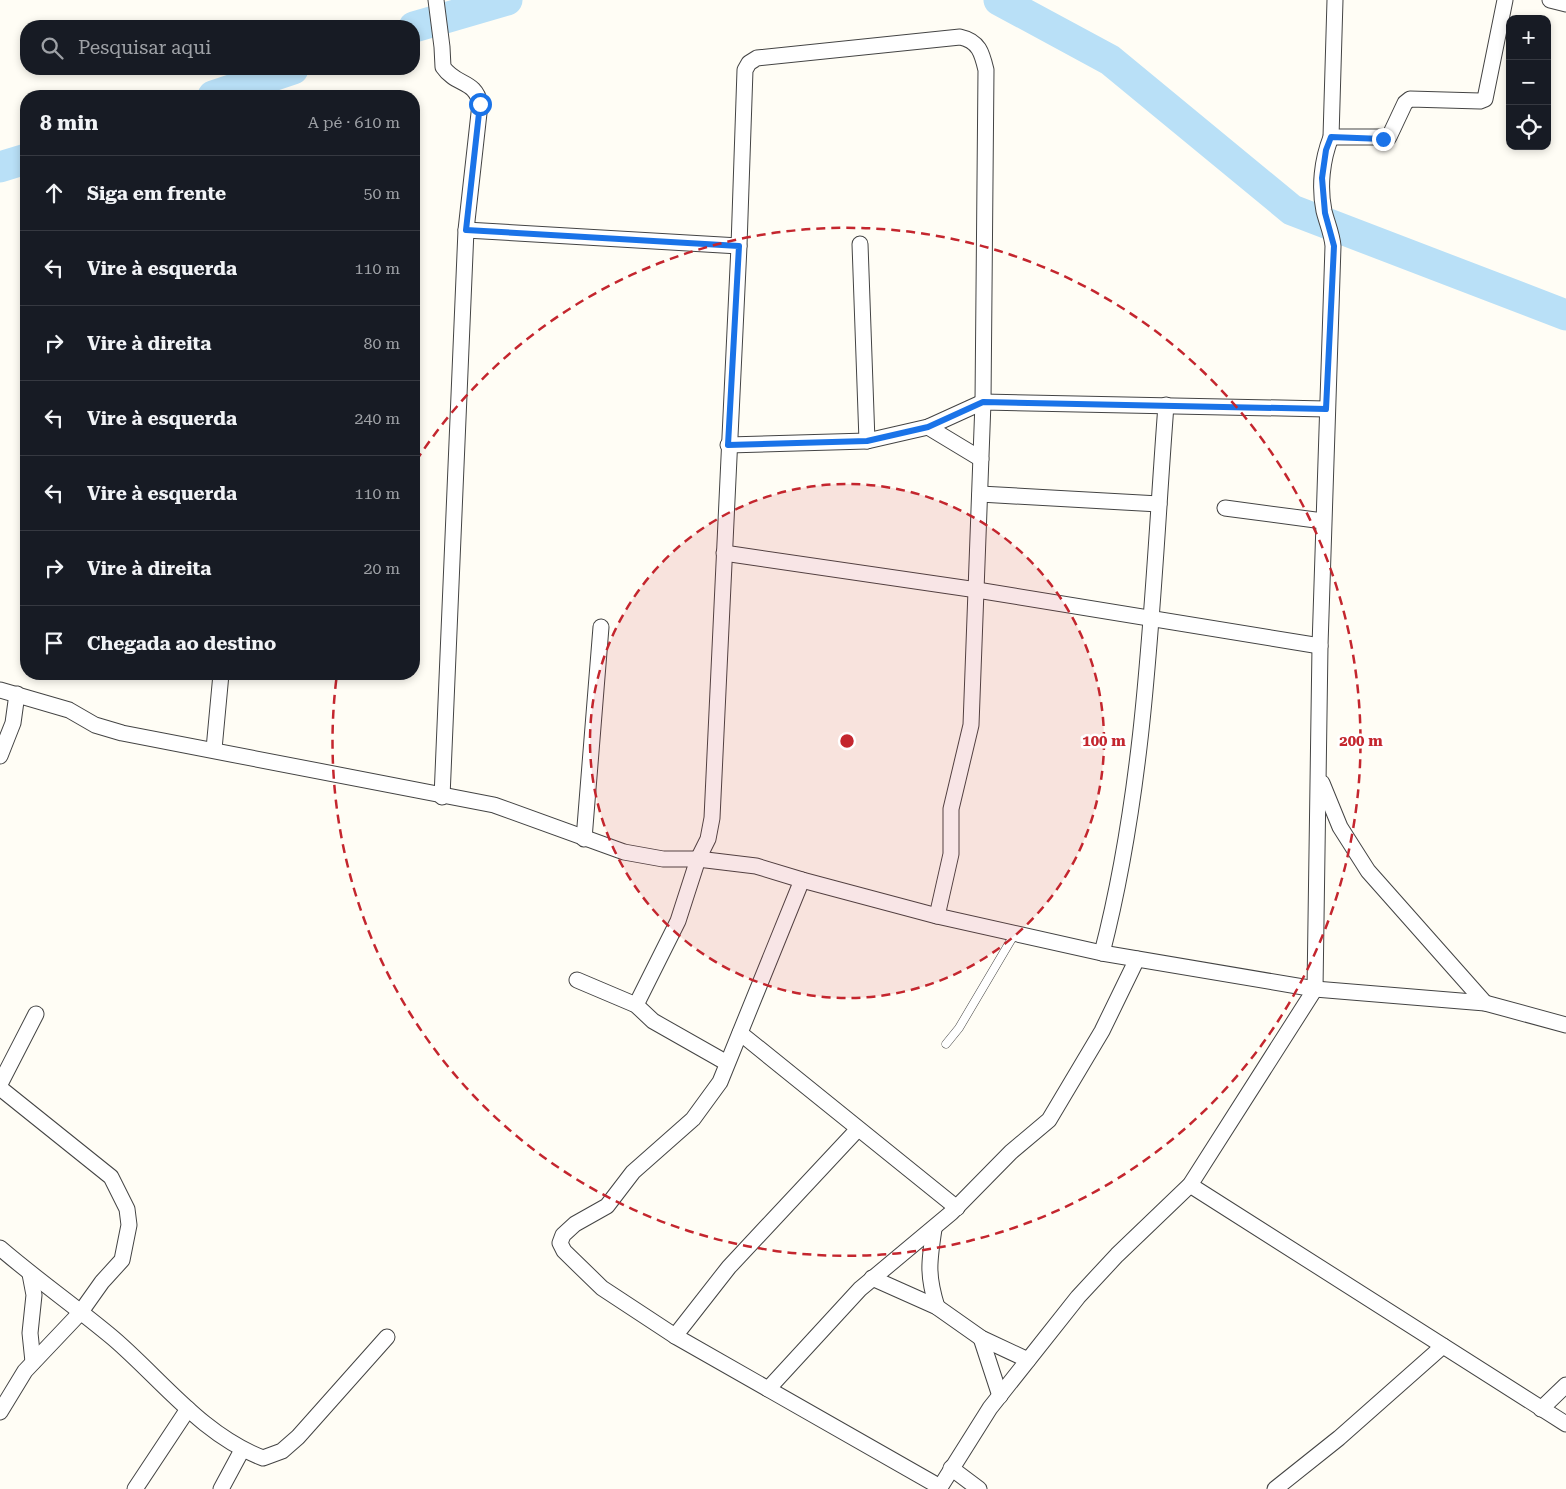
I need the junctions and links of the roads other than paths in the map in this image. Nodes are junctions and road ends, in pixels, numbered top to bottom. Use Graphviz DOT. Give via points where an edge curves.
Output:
graph roads {
  1 [pos="436,0"];
  2 [pos="1336,0"];
  3 [pos="1505,0"];
  4 [pos="1550,0"];
  5 [pos="1566,4"];
  6 [pos="1331,137"];
  7 [pos="466,230"];
  8 [pos="860,244"];
  9 [pos="739,246"];
  10 [pos="983,402"];
  11 [pos="1166,405"];
  12 [pos="1326,409"];
  13 [pos="928,427"];
  14 [pos="867,441"];
  15 [pos="728,445"];
  16 [pos="981,459"];
  17 [pos="980,494"];
  18 [pos="1159,504"];
  19 [pos="1225,508"];
  20 [pos="1323,521"];
  21 [pos="724,553"];
  22 [pos="977,590"];
  23 [pos="1150,618"];
  24 [pos="601,627"];
  25 [pos="1320,646"];
  26 [pos="220,680"];
  27 [pos="0,690"];
  28 [pos="17,694"];
  29 [pos="214,749"];
  30 [pos="0,756"];
  31 [pos="1319,778"];
  32 [pos="442,797"];
  33 [pos="584,839"];
  34 [pos="698,860"];
  35 [pos="802,880"];
  36 [pos="937,916"];
  37 [pos="1014,935"];
  38 [pos="1102,954"];
  39 [pos="1136,960"];
  40 [pos="577,980"];
  41 [pos="1315,989"];
  42 [pos="1485,1003"];
  43 [pos="636,1006"];
  44 [pos="36,1014"];
  45 [pos="1566,1025"];
  46 [pos="740,1033"];
  47 [pos="946,1044"];
  48 [pos="727,1063"];
  49 [pos="0,1086"];
  50 [pos="858,1129"];
  51 [pos="1190,1185"];
  52 [pos="957,1208"];
  53 [pos="934,1229"];
  54 [pos="0,1248"];
  55 [pos="30,1274"];
  56 [pos="872,1278"];
  57 [pos="937,1307"];
  58 [pos="80,1312"];
  59 [pos="675,1336"];
  60 [pos="387,1337"];
  61 [pos="981,1338"];
  62 [pos="1443,1346"];
  63 [pos="1028,1360"];
  64 [pos="33,1362"];
  65 [pos="1566,1385"];
  66 [pos="768,1389"];
  67 [pos="1000,1396"];
  68 [pos="1541,1408"];
  69 [pos="188,1409"];
  70 [pos="0,1412"];
  71 [pos="1566,1424"];
  72 [pos="242,1450"];
  73 [pos="952,1468"];
  74 [pos="940,1488"];
  75 [pos="135,1489"];
  76 [pos="221,1489"];
  77 [pos="979,1489"];
  78 [pos="1275,1489"];
  1 -- 7 [label="street" via="443,67 455,81 474,88 480,104"];
  2 -- 6 [label="street"];
  3 -- 6 [label="street" via="1485,99 1410,99 1389,137"];
  4 -- 5 [label="street"];
  6 -- 12 [label="street" via="1322,178 1323,205 1334,246"];
  7 -- 9 [label="street"];
  7 -- 32 [label="street"];
  8 -- 14 [label="street"];
  9 -- 10 [label="street" via="744,86 749,63 757,58 941,38 970,39 982,52 986,70"];
  9 -- 15 [label="street"];
  10 -- 11 [label="street"];
  10 -- 13 [label="street"];
  10 -- 16 [label="street"];
  11 -- 12 [label="street"];
  11 -- 18 [label="street"];
  12 -- 20 [label="street"];
  13 -- 14 [label="street"];
  13 -- 16 [label="street"];
  14 -- 15 [label="street"];
  15 -- 21 [label="street"];
  16 -- 17 [label="street"];
  17 -- 18 [label="street"];
  17 -- 22 [label="street"];
  18 -- 23 [label="street"];
  19 -- 20 [label="street"];
  20 -- 25 [label="street"];
  21 -- 22 [label="street"];
  21 -- 34 [label="street" via="712,818 708,839"];
  22 -- 23 [label="street"];
  22 -- 36 [label="street" via="971,725 951,809 952,854"];
  23 -- 25 [label="street"];
  23 -- 38 [label="street" via="1134,782 1118,891"];
  24 -- 33 [label="street"];
  25 -- 31 [label="street"];
  26 -- 29 [label="street"];
  27 -- 28 [label="street"];
  28 -- 29 [label="street" via="70,710 96,725 122,733"];
  28 -- 30 [label="street" via="13,723"];
  29 -- 32 [label="street"];
  31 -- 41 [label="street"];
  31 -- 42 [label="street" via="1340,827 1368,871"];
  32 -- 33 [label="street" via="494,806"];
  33 -- 34 [label="street" via="663,860"];
  34 -- 35 [label="street" via="756,866"];
  34 -- 43 [label="street" via="678,921"];
  35 -- 36 [label="street"];
  35 -- 46 [label="street"];
  36 -- 37 [label="street"];
  37 -- 38 [label="street"];
  37 -- 47 [label="lane"];
  38 -- 39 [label="street"];
  39 -- 41 [label="street"];
  39 -- 52 [label="street" via="1102,1031 1049,1120 1011,1152"];
  40 -- 43 [label="street"];
  41 -- 42 [label="street"];
  41 -- 51 [label="street"];
  42 -- 45 [label="street"];
  43 -- 48 [label="street" via="653,1021"];
  44 -- 49 [label="street"];
  46 -- 48 [label="street"];
  46 -- 50 [label="street"];
  48 -- 59 [label="street" via="720,1082 693,1119 633,1172 607,1206 575,1224 563,1235 560,1243 564,1251 602,1288"];
  49 -- 58 [label="street" via="111,1177 127,1209 129,1225 122,1260"];
  50 -- 52 [label="street"];
  50 -- 59 [label="street" via="729,1266"];
  51 -- 62 [label="street"];
  51 -- 63 [label="street" via="1110,1262"];
  52 -- 53 [label="street"];
  53 -- 56 [label="street"];
  53 -- 57 [label="street" via="929,1272"];
  54 -- 55 [label="street"];
  55 -- 58 [label="street"];
  55 -- 64 [label="street" via="34,1295 30,1333"];
  56 -- 57 [label="street"];
  56 -- 66 [label="street"];
  57 -- 61 [label="street"];
  58 -- 64 [label="street"];
  58 -- 69 [label="street" via="144,1365"];
  59 -- 66 [label="street"];
  60 -- 72 [label="street" via="282,1451 263,1458"];
  61 -- 63 [label="street"];
  61 -- 67 [label="street"];
  62 -- 68 [label="street"];
  62 -- 78 [label="street" via="1339,1438"];
  63 -- 67 [label="street"];
  64 -- 70 [label="street"];
  65 -- 68 [label="street"];
  66 -- 74 [label="street"];
  67 -- 73 [label="street"];
  68 -- 71 [label="street"];
  69 -- 72 [label="street"];
  69 -- 75 [label="street"];
  72 -- 76 [label="street"];
  73 -- 74 [label="street"];
  73 -- 77 [label="street"];
}
